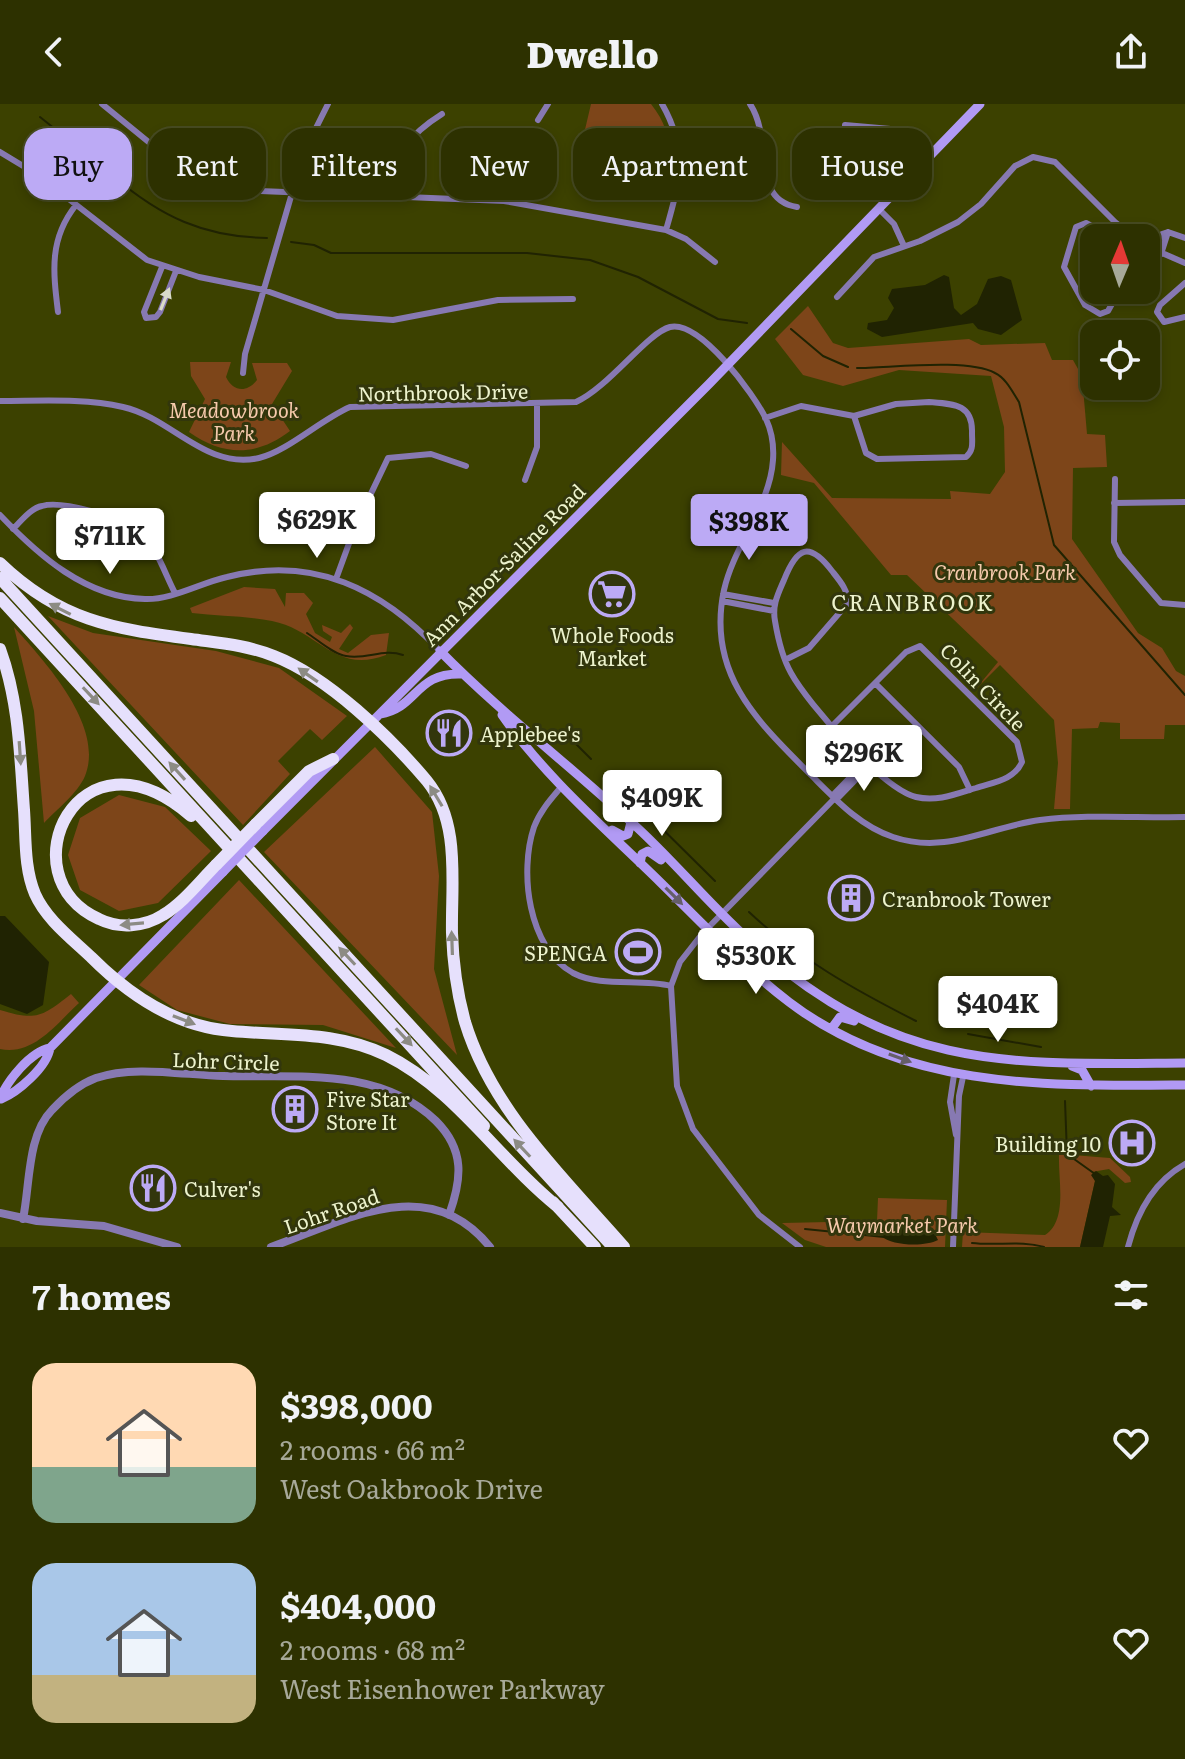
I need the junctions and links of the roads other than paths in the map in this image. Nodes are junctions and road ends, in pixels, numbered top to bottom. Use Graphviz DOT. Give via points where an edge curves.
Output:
graph roads {
  1 [pos="102,104"];
  2 [pos="328,104"];
  3 [pos="548,104"];
  4 [pos="750,104"];
  5 [pos="980,104"];
  6 [pos="664,105"];
  7 [pos="442,114"];
  8 [pos="538,120"];
  9 [pos="845,125"];
  10 [pos="316,128"];
  11 [pos="421,128"];
  12 [pos="0,152"];
  13 [pos="934,153"];
  14 [pos="282,194"];
  15 [pos="425,197"];
  16 [pos="291,200"];
  17 [pos="76,205"];
  18 [pos="797,207"];
  19 [pos="879,209"];
  20 [pos="1115,222"];
  21 [pos="1118,224"];
  22 [pos="1080,225"];
  23 [pos="666,230"];
  24 [pos="1185,238"];
  25 [pos="904,246"];
  26 [pos="1160,247"];
  27 [pos="1160,253"];
  28 [pos="715,262"];
  29 [pos="1185,263"];
  30 [pos="162,267"];
  31 [pos="176,271"];
  32 [pos="1185,283"];
  33 [pos="264,290"];
  34 [pos="1080,295"];
  35 [pos="837,297"];
  36 [pos="573,299"];
  37 [pos="1084,304"];
  38 [pos="1112,304"];
  39 [pos="58,312"];
  40 [pos="1185,317"];
  41 [pos="727,365"];
  42 [pos="243,373"];
  43 [pos="0,401"];
  44 [pos="537,405"];
  45 [pos="854,416"];
  46 [pos="765,418"];
  47 [pos="466,466"];
  48 [pos="1115,479"];
  49 [pos="525,480"];
  50 [pos="1185,502"];
  51 [pos="1114,503"];
  52 [pos="0,515"];
  53 [pos="13,529"];
  54 [pos="0,563"];
  55 [pos="0,578"];
  56 [pos="336,579"];
  57 [pos="175,593"];
  58 [pos="723,597"];
  59 [pos="0,598"];
  60 [pos="1185,605"];
  61 [pos="774,607"];
  62 [pos="0,649"];
  63 [pos="440,651"];
  64 [pos="785,660"];
  65 [pos="463,674"];
  66 [pos="875,683"];
  67 [pos="498,709"];
  68 [pos="380,714"];
  69 [pos="370,723"];
  70 [pos="833,725"];
  71 [pos="333,759"];
  72 [pos="868,763"];
  73 [pos="548,771"];
  74 [pos="562,786"];
  75 [pos="970,790"];
  76 [pos="573,797"];
  77 [pos="834,798"];
  78 [pos="616,809"];
  79 [pos="1185,817"];
  80 [pos="631,822"];
  81 [pos="219,837"];
  82 [pos="640,863"];
  83 [pos="219,868"];
  84 [pos="697,890"];
  85 [pos="722,913"];
  86 [pos="706,929"];
  87 [pos="745,965"];
  88 [pos="116,982"];
  89 [pos="671,986"];
  90 [pos="816,994"];
  91 [pos="832,1028"];
  92 [pos="906,1039"];
  93 [pos="1184,1063"];
  94 [pos="1036,1064"];
  95 [pos="1068,1065"];
  96 [pos="963,1077"];
  97 [pos="1185,1083"];
  98 [pos="1091,1086"];
  99 [pos="1124,1086"];
  100 [pos="0,1099"];
  101 [pos="1185,1164"];
  102 [pos="558,1207"];
  103 [pos="0,1213"];
  104 [pos="449,1215"];
  105 [pos="23,1219"];
  106 [pos="177,1247"];
  107 [pos="271,1247"];
  108 [pos="490,1247"];
  109 [pos="595,1247"];
  110 [pos="613,1247"];
  111 [pos="624,1247"];
  112 [pos="800,1247"];
  113 [pos="953,1247"];
  114 [pos="1128,1247"];
  1 -- 14 [label="street" via="189,175 237,190"];
  2 -- 10 [label="street"];
  3 -- 8 [label="street"];
  4 -- 18 [label="street" via="762,130 769,190"];
  5 -- 13 [label="main road, Ann Arbor-Saline Road"];
  6 -- 23 [label="street" via="680,147"];
  7 -- 11 [label="street"];
  9 -- 13 [label="street" via="902,130"];
  12 -- 17 [label="street"];
  13 -- 19 [label="main road, Ann Arbor-Saline Road"];
  15 -- 23 [label="street" via="526,204"];
  16 -- 33 [label="street"];
  17 -- 30 [label="street" via="128,248"];
  17 -- 39 [label="street" via="57,235 53,253"];
  19 -- 25 [label="street" via="894,224"];
  19 -- 41 [label="main road, Ann Arbor-Saline Road"];
  20 -- 21 [label="street"];
  20 -- 25 [label="street" via="1055,162 1033,157 1015,166 967,216"];
  22 -- 34 [label="street" via="1064,263"];
  23 -- 28 [label="street"];
  24 -- 26 [label="street" via="1168,232"];
  25 -- 35 [label="street" via="874,257"];
  27 -- 29 [label="street"];
  30 -- 31 [label="street"];
  30 -- 31 [label="street, one-way" via="146,318 160,312"];
  31 -- 33 [label="street"];
  32 -- 40 [label="street" via="1157,312 1164,322"];
  33 -- 36 [label="street" via="337,316 365,320 415,318 498,300"];
  33 -- 42 [label="street"];
  37 -- 38 [label="street" via="1100,314"];
  41 -- 44 [label="street, Northbrook Drive" via="694,332 671,327 601,389 576,402"];
  41 -- 46 [label="street"];
  41 -- 63 [label="main road, Ann Arbor-Saline Road"];
  43 -- 44 [label="street, Northbrook Drive" via="123,407 144,413 209,454 233,460 274,453 350,407"];
  44 -- 49 [label="street" via="537,447"];
  45 -- 45 [label="street" via="912,402 959,406 973,418 972,449 961,459 872,457 864,449"];
  45 -- 46 [label="street" via="801,406"];
  46 -- 58 [label="street" via="773,449 770,476"];
  47 -- 56 [label="street" via="431,454 388,458"];
  48 -- 51 [label="street"];
  50 -- 51 [label="street"];
  51 -- 60 [label="street" via="1114,542 1120,555 1161,603"];
  52 -- 53 [label="street"];
  53 -- 57 [label="street" via="49,563 116,595 146,599"];
  53 -- 57 [label="street" via="39,506 52,504 122,523 138,530 149,544"];
  69 -- 54 [label="highway, one-way" via="302,670 273,655 95,623 51,604"];
  110 -- 55 [label="highway, one-way"];
  56 -- 57 [label="street" via="256,571"];
  56 -- 63 [label="street" via="391,605"];
  58 -- 61 [label="street"];
  58 -- 77 [label="street" via="722,637 730,673 750,711"];
  59 -- 81 [label="highway, one-way"];
  61 -- 64 [label="street"];
  61 -- 64 [label="street" via="792,560 806,551 821,557 848,597 844,611 809,648"];
  62 -- 88 [label="highway, one-way" via="18,725 30,880 42,907"];
  63 -- 65 [label="main road"];
  63 -- 68 [label="main road, Ann Arbor-Saline Road"];
  64 -- 70 [label="street"];
  65 -- 67 [label="main road"];
  65 -- 68 [label="main road" via="428,680 396,711"];
  66 -- 70 [label="street, Colin Circle"];
  66 -- 75 [label="street" via="959,767"];
  66 -- 75 [label="street, Colin Circle" via="911,648 924,647 1017,742 1023,757 1017,772"];
  67 -- 73 [label="main road"];
  67 -- 78 [label="main road" via="540,739"];
  68 -- 69 [label="main road, Ann Arbor-Saline Road"];
  69 -- 71 [label="main road, Ann Arbor-Saline Road"];
  111 -- 69 [label="highway, one-way" via="512,1116 481,1064 455,975 451,843 445,814 426,780"];
  70 -- 72 [label="street"];
  71 -- 83 [label="highway, bridge" via="309,771"];
  72 -- 75 [label="street" via="900,791 919,797"];
  72 -- 77 [label="street"];
  73 -- 74 [label="main road"];
  73 -- 78 [label="main road" via="564,765"];
  74 -- 76 [label="main road"];
  74 -- 89 [label="street" via="541,812 531,841 530,899 543,942 561,964 580,976"];
  76 -- 80 [label="main road" via="618,835 628,834"];
  76 -- 82 [label="main road"];
  77 -- 79 [label="street" via="875,830 927,844 970,840 1048,819"];
  77 -- 85 [label="street"];
  78 -- 80 [label="main road"];
  80 -- 84 [label="main road"];
  83 -- 81 [label="highway, one-way" via="160,917 121,925 92,916 69,895 55,849 63,822 77,803 99,788 123,783 153,788"];
  81 -- 102 [label="highway, one-way"];
  82 -- 84 [label="main road" via="642,854 653,852"];
  82 -- 86 [label="main road, one-way"];
  83 -- 88 [label="main road"];
  84 -- 85 [label="main road"];
  85 -- 86 [label="street"];
  85 -- 90 [label="main road"];
  86 -- 87 [label="main road"];
  86 -- 89 [label="street" via="680,962"];
  87 -- 90 [label="main road" via="803,1004"];
  87 -- 91 [label="main road" via="791,1004"];
  88 -- 100 [label="main road" via="13,1094"];
  88 -- 102 [label="highway, one-way" via="193,1024 317,1035 385,1055 436,1089"];
  89 -- 112 [label="street" via="677,1086 689,1120 759,1215"];
  90 -- 92 [label="main road"];
  91 -- 92 [label="main road" via="843,1017"];
  91 -- 96 [label="main road, one-way" via="896,1058"];
  92 -- 94 [label="main road" via="991,1060"];
  93 -- 95 [label="main road"];
  93 -- 99 [label="main road" via="1119,1069 1114,1074"];
  94 -- 95 [label="main road"];
  94 -- 96 [label="main road" via="1043,1072 1037,1080"];
  95 -- 98 [label="main road" via="1082,1070"];
  96 -- 98 [label="main road"];
  96 -- 113 [label="street" via="950,1102 958,1138"];
  97 -- 99 [label="main road" via="1145,1080"];
  98 -- 99 [label="main road"];
  101 -- 114 [label="street" via="1153,1190"];
  102 -- 109 [label="highway"];
  103 -- 105 [label="street"];
  104 -- 105 [label="street, Lohr Circle" via="461,1171 454,1144 424,1110 384,1087 346,1080 115,1074 83,1084 42,1123"];
  104 -- 107 [label="street, Lohr Road" via="390,1206"];
  104 -- 108 [label="street, Lohr Road"];
  105 -- 106 [label="street" via="104,1226"];
}
